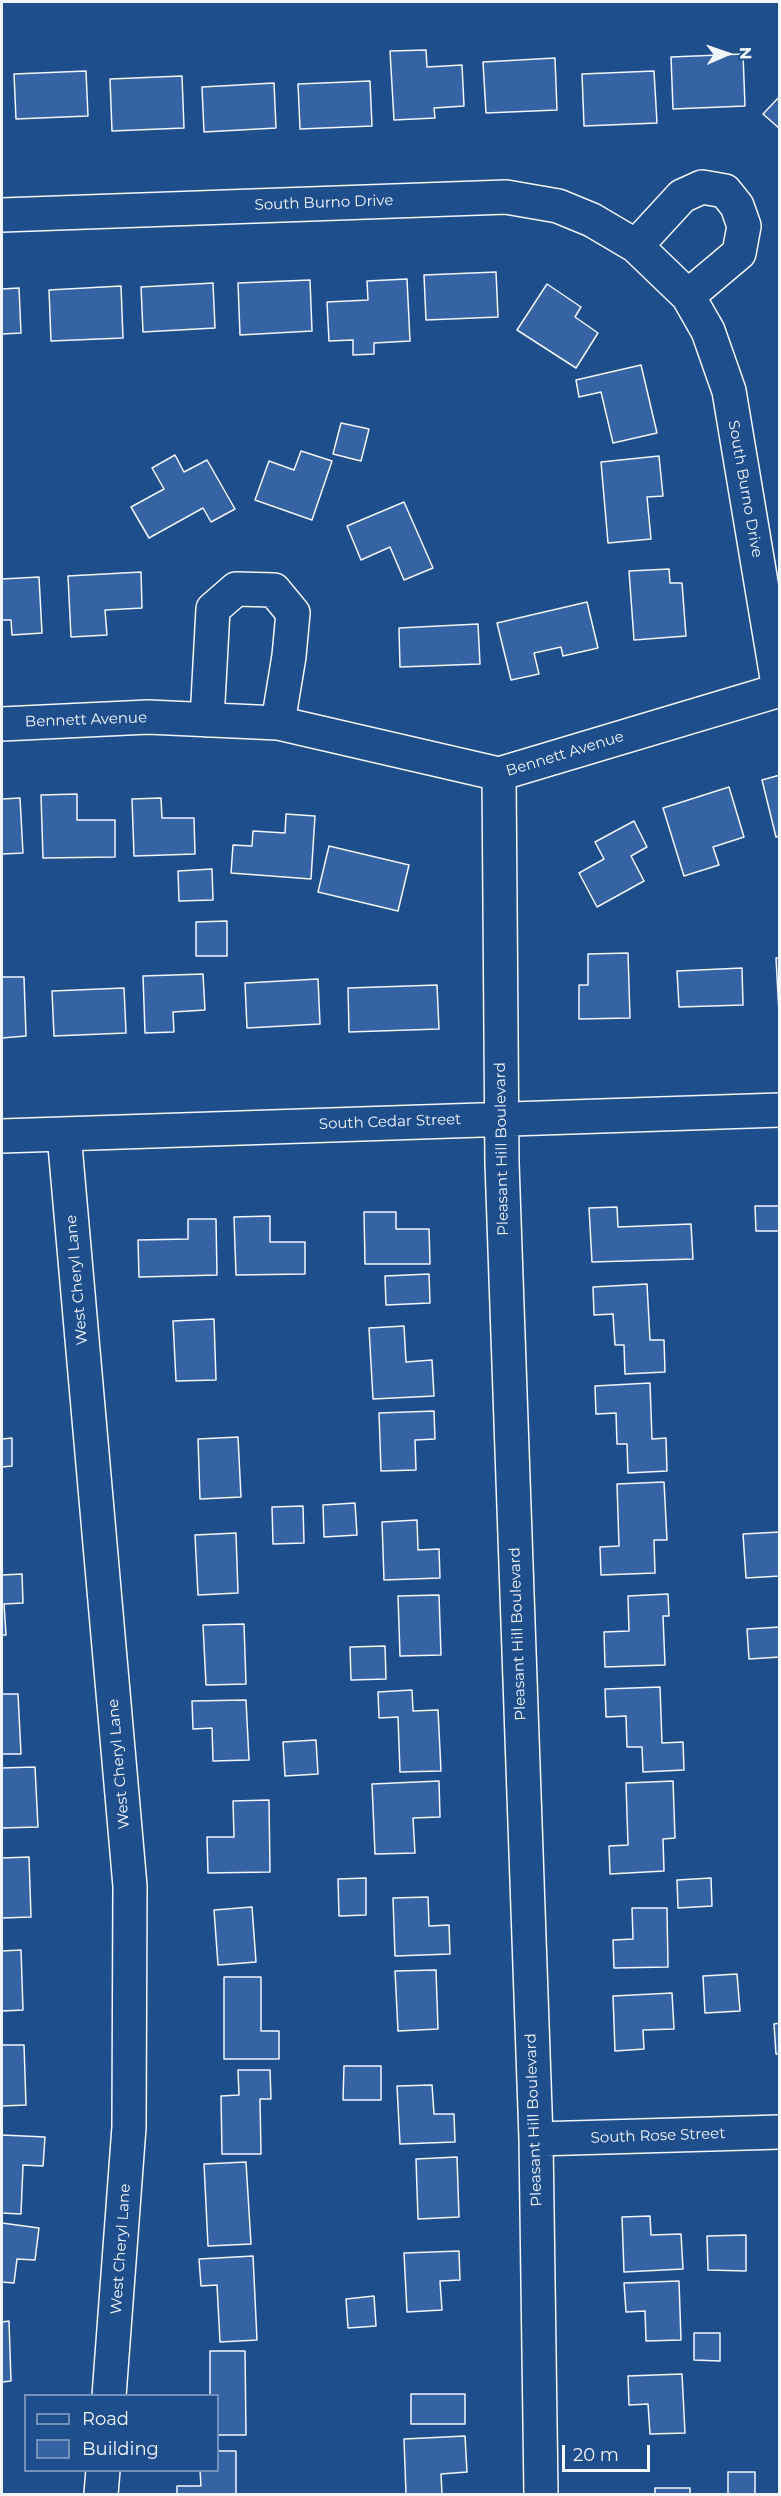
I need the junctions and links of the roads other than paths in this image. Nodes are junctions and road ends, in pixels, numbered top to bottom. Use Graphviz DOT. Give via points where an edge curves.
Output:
graph roads {
  1 [pos="2,215"];
  2 [pos="636,246"];
  3 [pos="688,296"];
  4 [pos="779,690"];
  5 [pos="207,720"];
  6 [pos="278,723"];
  7 [pos="2,724"];
  8 [pos="498,774"];
  9 [pos="780,1110"];
  10 [pos="501,1118"];
  11 [pos="64,1134"];
  12 [pos="2,1136"];
  13 [pos="780,2132"];
  14 [pos="536,2139"];
  15 [pos="109,2394"];
  16 [pos="103,2472"];
  17 [pos="101,2494"];
  18 [pos="541,2494"];
  1 -- 2 [label="street, South Burno Drive" via="506,197 558,206 592,220"];
  2 -- 3 [label="street, South Burno Drive"];
  2 -- 3 [label="street" via="682,196 702,188 725,191 737,206 744,226 739,253"];
  3 -- 4 [label="street, South Burno Drive" via="708,331 729,391"];
  4 -- 8 [label="street, Bennett Avenue"];
  5 -- 6 [label="street, Bennett Avenue"];
  5 -- 6 [label="street" via="213,609 236,589 274,590 292,613"];
  5 -- 7 [label="street, Bennett Avenue" via="148,717"];
  6 -- 8 [label="street, Bennett Avenue"];
  8 -- 10 [label="street, Pleasant Hill Boulevard"];
  9 -- 10 [label="street, South Cedar Street"];
  10 -- 11 [label="street, South Cedar Street"];
  10 -- 14 [label="street, Pleasant Hill Boulevard"];
  11 -- 12 [label="street, South Cedar Street"];
  11 -- 15 [label="street, West Cheryl Lane" via="130,1886 129,2127"];
  13 -- 14 [label="street, South Rose Street"];
  14 -- 18 [label="street, Pleasant Hill Boulevard"];
  16 -- 17 [label="street"];
}
